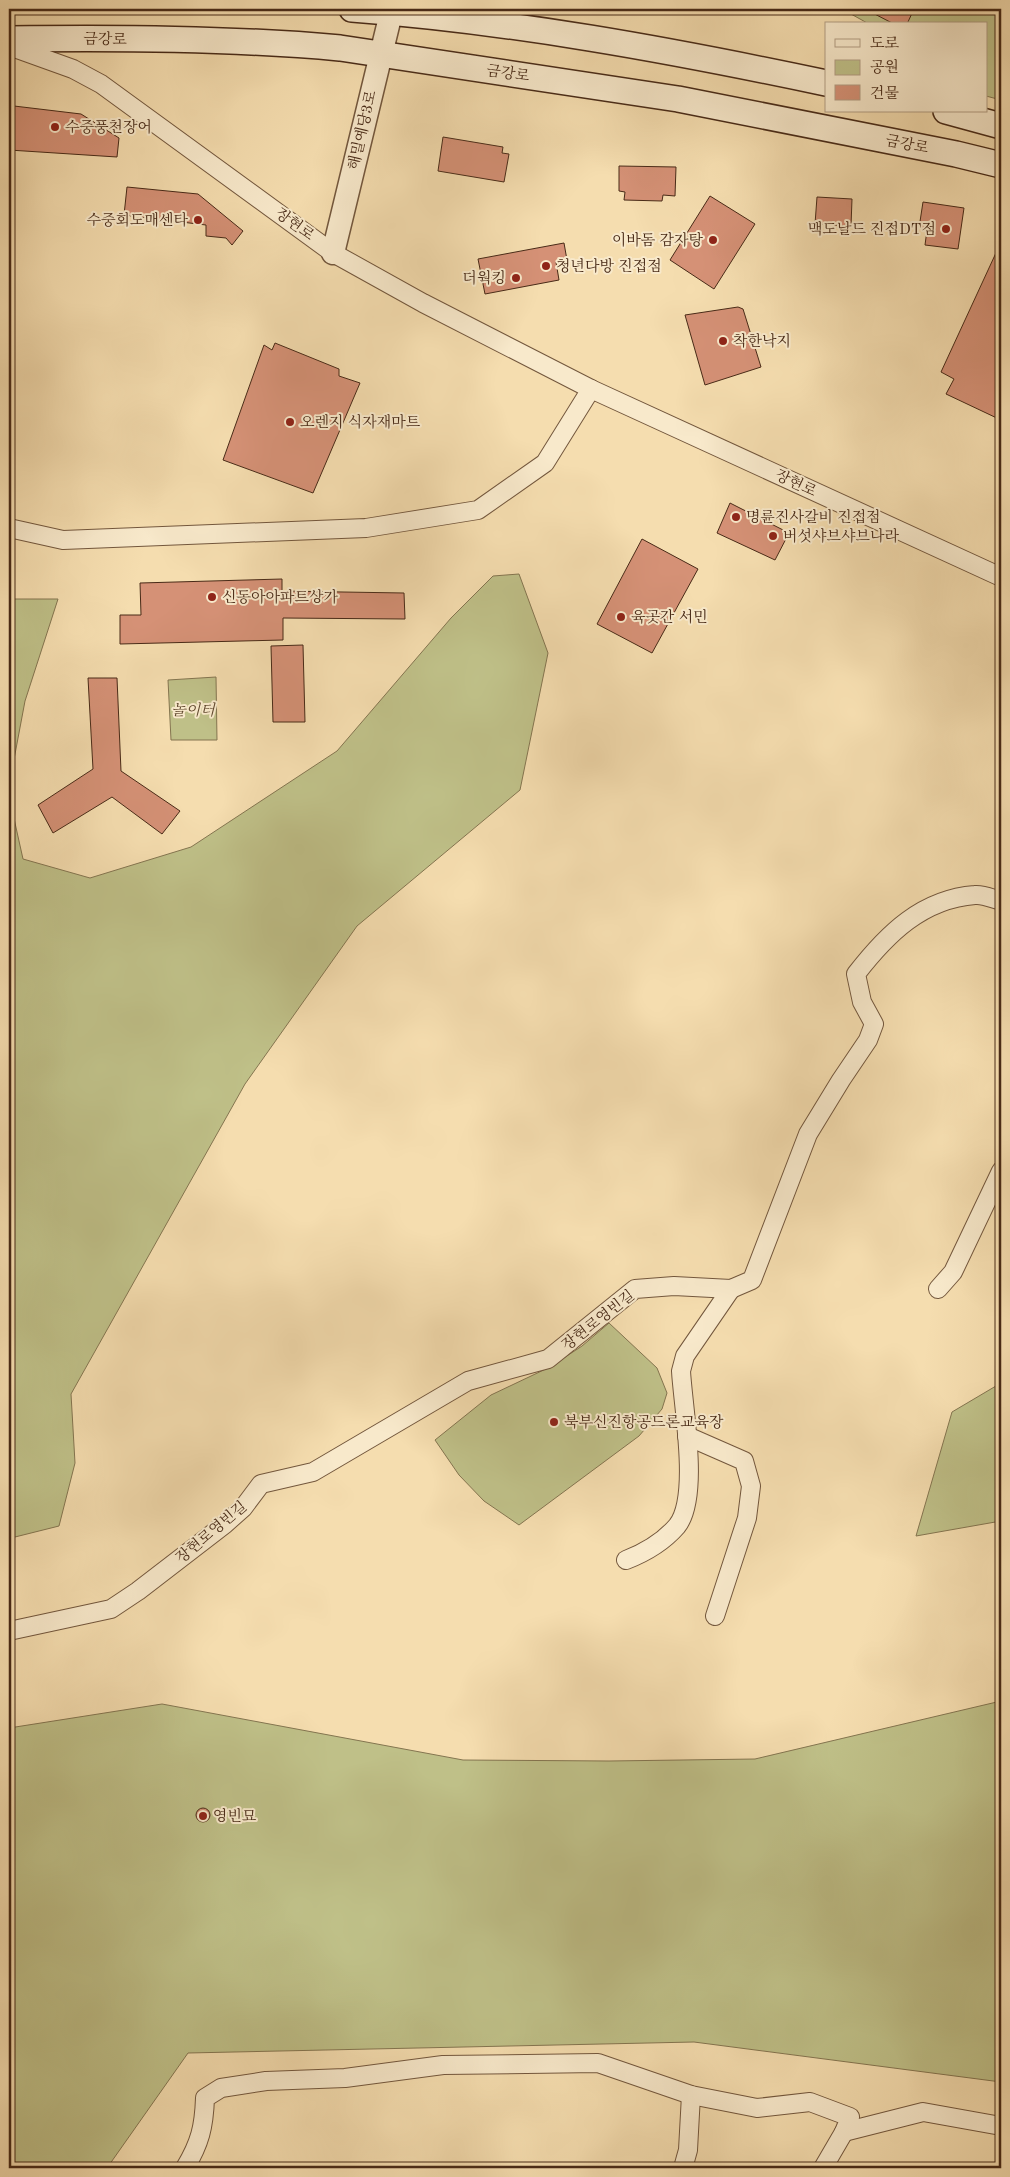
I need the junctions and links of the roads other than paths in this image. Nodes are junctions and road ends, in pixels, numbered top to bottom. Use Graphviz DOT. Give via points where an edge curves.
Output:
graph roads {
  1 [pos="352,9"];
  2 [pos="391,10"];
  3 [pos="9,39"];
  4 [pos="9,46"];
  5 [pos="379,55"];
  6 [pos="825,83"];
  7 [pos="950,112"];
  8 [pos="1001,126"];
  9 [pos="998,165"];
  10 [pos="333,252"];
  11 [pos="591,389"];
  12 [pos="9,528"];
  13 [pos="1001,577"];
  14 [pos="1001,901"];
  15 [pos="1001,1171"];
  16 [pos="731,1289"];
  17 [pos="938,1289"];
  18 [pos="687,1436"];
  19 [pos="626,1560"];
  20 [pos="715,1616"];
  21 [pos="9,1631"];
  22 [pos="690,2096"];
  23 [pos="1001,2126"];
  24 [pos="844,2132"];
  25 [pos="185,2168"];
  26 [pos="683,2168"];
  27 [pos="823,2168"];
  1 -- 2 [label="main road"];
  2 -- 5 [label="street, 해밀예당3로"];
  2 -- 6 [label="main road" via="674,51"];
  3 -- 5 [label="main road, 금강로" via="285,43"];
  4 -- 10 [label="street, 장현로" via="72,69 101,84"];
  5 -- 9 [label="main road, 금강로" via="678,99"];
  5 -- 10 [label="street, 해밀예당3로"];
  7 -- 8 [label="main road"];
  10 -- 11 [label="street, 장현로" via="423,304"];
  11 -- 12 [label="street" via="545,463 478,510 366,528 56,540"];
  11 -- 13 [label="street, 장현로"];
  14 -- 16 [label="street, 장현로영빈길" via="976,895 945,901 914,914 873,952 856,974 862,1002 874,1024 868,1040 808,1134 752,1280"];
  15 -- 17 [label="street" via="952,1272"];
  16 -- 18 [label="street" via="685,1356 681,1372"];
  16 -- 21 [label="street, 장현로영빈길" via="674,1286 635,1289 548,1359 468,1381 312,1472 261,1484 244,1508 225,1524 111,1609"];
  18 -- 19 [label="street" via="689,1480 686,1509 677,1526 643,1553"];
  18 -- 20 [label="street" via="744,1461 752,1486 747,1518"];
  22 -- 24 [label="street" via="757,2108 810,2102 850,2117"];
  22 -- 25 [label="street" via="598,2063 442,2065 345,2078 221,2088 205,2098 204,2124 198,2147"];
  22 -- 26 [label="street" via="688,2150"];
  23 -- 24 [label="street" via="923,2112"];
  24 -- 27 [label="street"];
}
